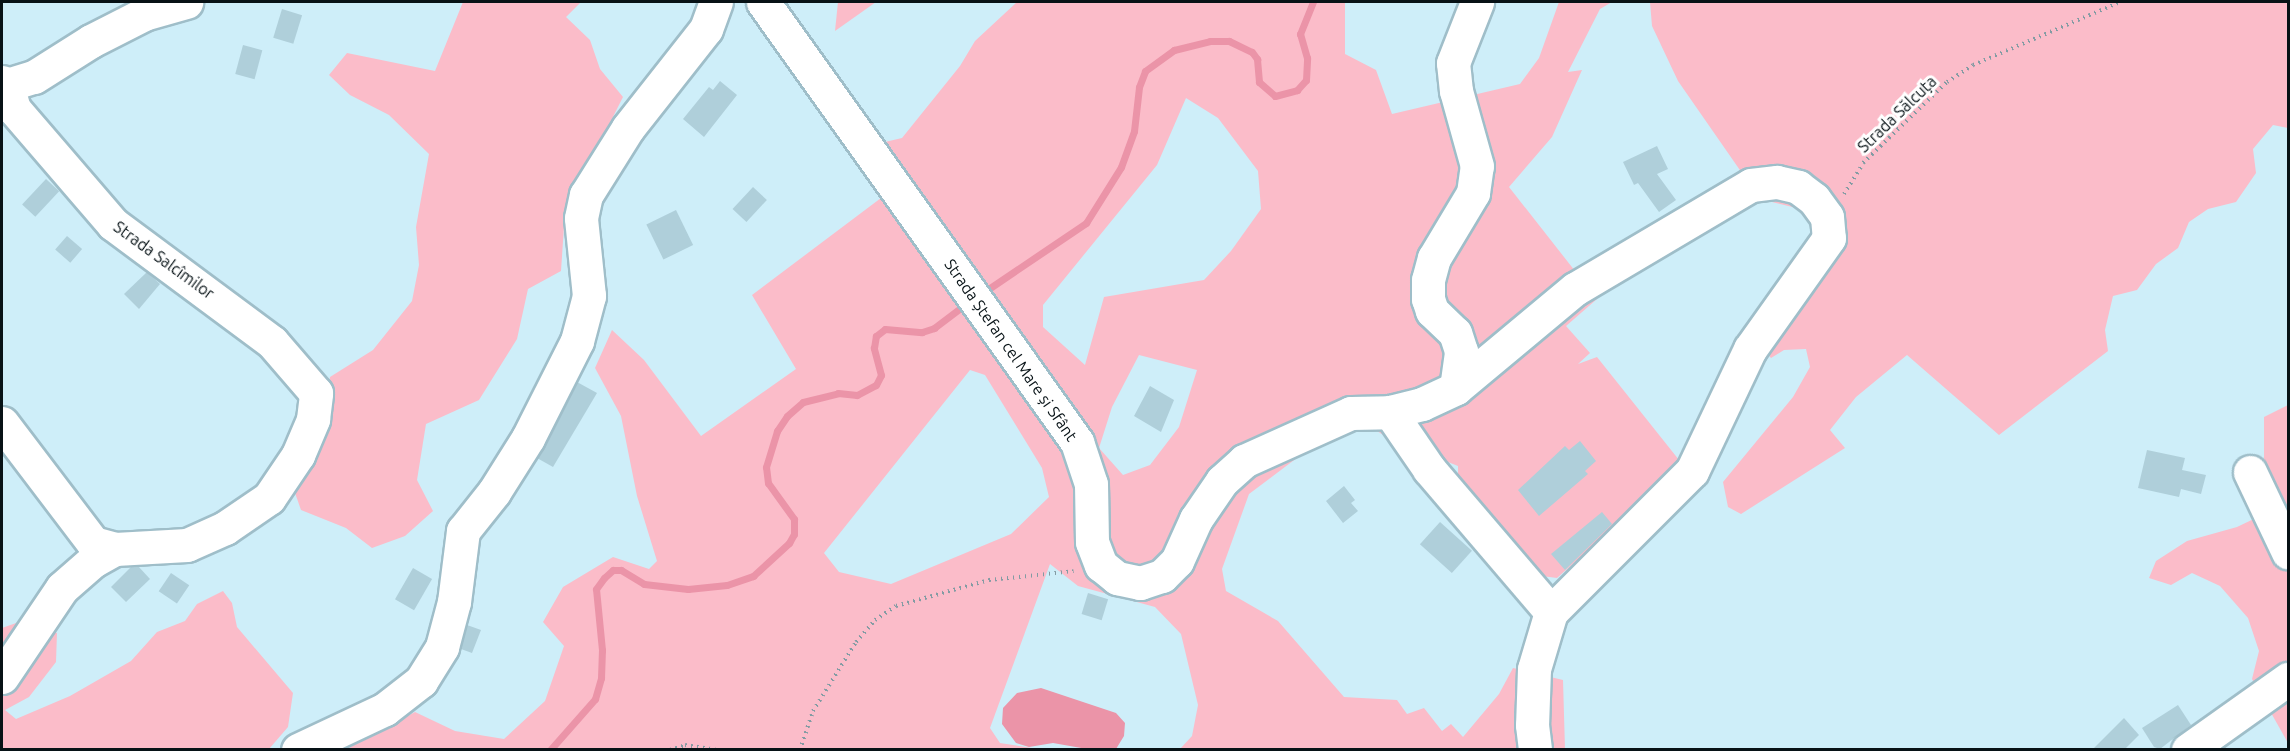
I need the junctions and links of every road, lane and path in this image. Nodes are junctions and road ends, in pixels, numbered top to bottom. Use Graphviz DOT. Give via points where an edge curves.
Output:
graph roads {
  1 [pos="186,2"];
  2 [pos="716,2"];
  3 [pos="763,2"];
  4 [pos="1477,2"];
  5 [pos="2120,2"];
  6 [pos="3,85"];
  7 [pos="1829,238"];
  8 [pos="1456,388"];
  9 [pos="1390,412"];
  10 [pos="2,423"];
  11 [pos="2250,472"];
  12 [pos="115,549"];
  13 [pos="2289,552"];
  14 [pos="1101,566"];
  15 [pos="1551,612"];
  16 [pos="2,677"];
  17 [pos="2289,679"];
  18 [pos="298,750"];
  19 [pos="670,750"];
  20 [pos="716,750"];
  21 [pos="800,750"];
  22 [pos="1535,750"];
  23 [pos="2188,750"];
  1 -- 6 [label="street" via="144,14 34,77"];
  2 -- 18 [label="street" via="706,28 628,128 586,195 581,218 589,296 577,341 528,438 463,531 454,602 442,647 422,681 385,709"];
  3 -- 14 [label="street, Strada Ștefan cel Mare și Sfânt" via="1077,442 1091,484 1092,542"];
  4 -- 8 [label="street" via="1453,63 1456,91 1477,166 1473,193 1434,258 1428,280 1432,311 1455,333 1461,351"];
  5 -- 7 [label="path, Strada Sălcuța" via="1973,65 1942,86 1863,163 1847,186"];
  6 -- 12 [label="street, Strada Salcîmilor" via="14,109 113,224 272,342 316,393 313,419 298,455 268,498 225,528 187,545"];
  7 -- 8 [label="street" via="1827,217 1814,199 1798,187 1777,182 1750,185 1575,289"];
  7 -- 15 [label="street" via="1750,349 1692,471"];
  8 -- 9 [label="street" via="1422,404"];
  9 -- 14 [label="street" via="1351,413 1244,461 1222,481 1196,519 1177,561 1162,576 1140,583 1117,578"];
  9 -- 15 [label="street" via="1429,469"];
  10 -- 12 [label="street" via="93,543"];
  11 -- 13 [label="street"];
  12 -- 16 [label="street" via="93,561 62,588"];
  14 -- 21 [label="path" via="989,580 896,606 875,620 856,642 813,711"];
  15 -- 22 [label="street" via="1534,669"];
  17 -- 23 [label="street"];
  19 -- 20 [label="path" via="685,745"];
}
